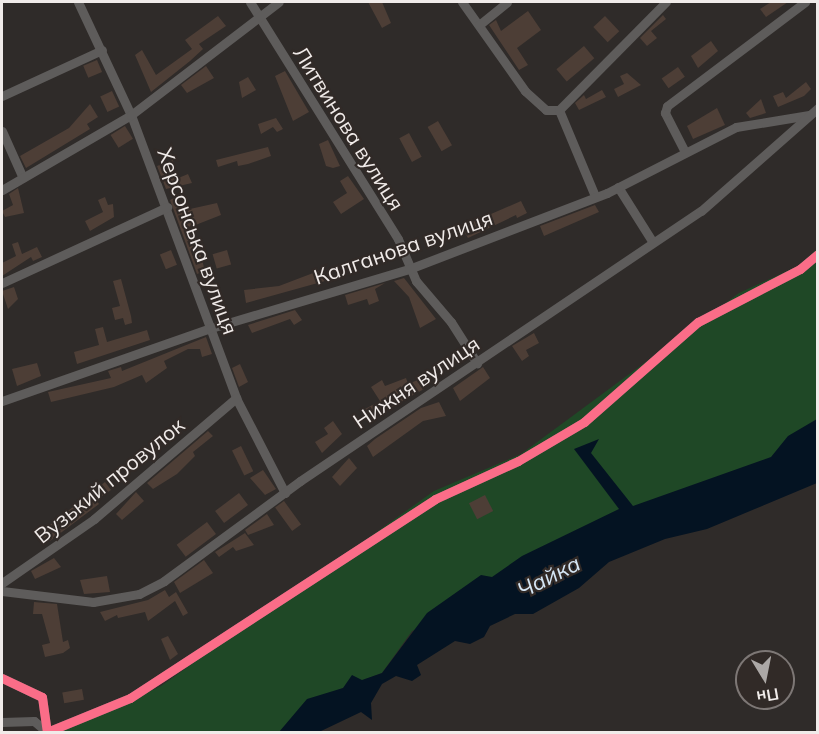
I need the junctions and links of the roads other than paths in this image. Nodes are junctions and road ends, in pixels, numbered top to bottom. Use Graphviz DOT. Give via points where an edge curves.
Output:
graph roads {
  1 [pos="78,2"];
  2 [pos="250,2"];
  3 [pos="279,2"];
  4 [pos="462,2"];
  5 [pos="507,2"];
  6 [pos="666,2"];
  7 [pos="805,2"];
  8 [pos="258,14"];
  9 [pos="478,25"];
  10 [pos="102,50"];
  11 [pos="2,96"];
  12 [pos="818,108"];
  13 [pos="559,110"];
  14 [pos="131,115"];
  15 [pos="808,115"];
  16 [pos="2,131"];
  17 [pos="684,150"];
  18 [pos="23,178"];
  19 [pos="618,187"];
  20 [pos="2,190"];
  21 [pos="595,196"];
  22 [pos="167,207"];
  23 [pos="652,241"];
  24 [pos="818,254"];
  25 [pos="409,269"];
  26 [pos="2,283"];
  27 [pos="211,328"];
  28 [pos="477,363"];
  29 [pos="236,398"];
  30 [pos="2,400"];
  31 [pos="285,493"];
  32 [pos="2,583"];
  33 [pos="2,591"];
  34 [pos="2,678"];
  35 [pos="2,722"];
  36 [pos="47,732"];
  1 -- 10 [label="street, Херсонська вулиця"];
  2 -- 8 [label="street, Литвинова вулиця"];
  3 -- 8 [label="street"];
  4 -- 9 [label="street"];
  5 -- 9 [label="street"];
  6 -- 13 [label="street"];
  7 -- 17 [label="street" via="667,106 665,113"];
  8 -- 14 [label="street"];
  8 -- 25 [label="street, Литвинова вулиця" via="392,230"];
  9 -- 13 [label="street" via="538,105"];
  10 -- 11 [label="street"];
  10 -- 14 [label="street, Херсонська вулиця"];
  12 -- 15 [label="street, Нижня вулиця"];
  13 -- 21 [label="street"];
  14 -- 18 [label="street"];
  14 -- 22 [label="street, Херсонська вулиця"];
  15 -- 17 [label="street, Калганова вулиця" via="736,128"];
  15 -- 23 [label="street, Нижня вулиця" via="733,186"];
  16 -- 18 [label="street"];
  17 -- 19 [label="street, Калганова вулиця"];
  18 -- 20 [label="street"];
  19 -- 21 [label="street, Калганова вулиця"];
  19 -- 23 [label="street"];
  21 -- 25 [label="street, Калганова вулиця"];
  22 -- 26 [label="street"];
  22 -- 27 [label="street, Херсонська вулиця"];
  23 -- 28 [label="street, Нижня вулиця"];
  24 -- 36 [label="street" via="800,268 698,322 584,423 518,461 435,499 130,698"];
  25 -- 27 [label="street, Калганова вулиця"];
  25 -- 28 [label="street, Литвинова вулиця"];
  27 -- 29 [label="street, Херсонська вулиця"];
  27 -- 30 [label="street, Калганова вулиця"];
  28 -- 31 [label="street, Нижня вулиця"];
  29 -- 31 [label="street, Херсонська вулиця"];
  29 -- 32 [label="street, Вузький провулок" via="94,519"];
  31 -- 33 [label="street, Нижня вулиця" via="164,581 139,594 93,602"];
  34 -- 36 [label="street" via="42,697"];
  35 -- 36 [label="street" via="34,721"];
}
